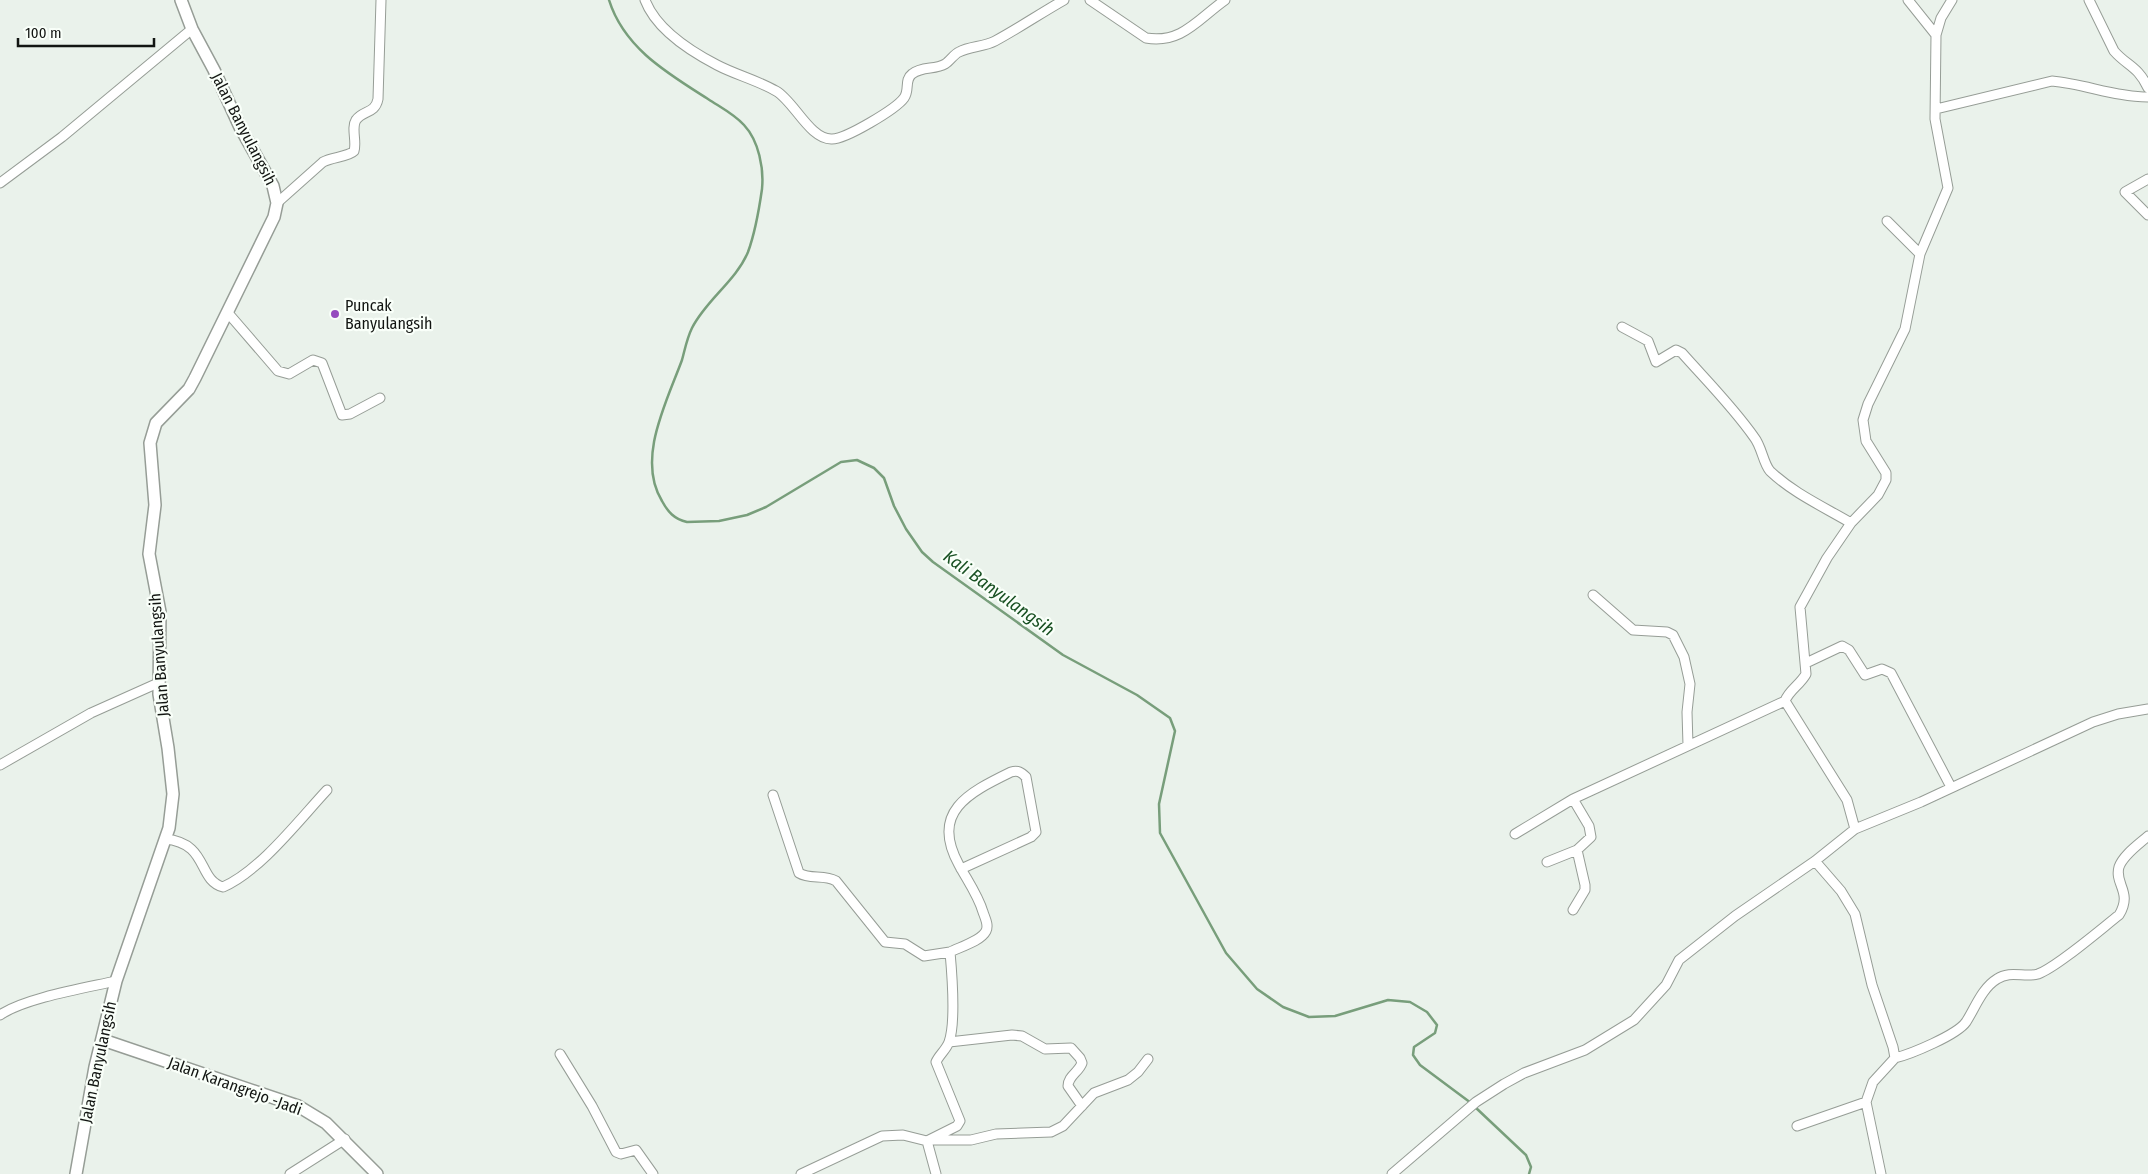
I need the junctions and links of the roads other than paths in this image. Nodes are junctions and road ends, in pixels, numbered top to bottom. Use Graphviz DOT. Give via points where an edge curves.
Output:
graph roads {
  1 [pos="181,0"];
  2 [pos="381,0"];
  3 [pos="645,0"];
  4 [pos="1064,0"];
  5 [pos="1090,0"];
  6 [pos="1224,0"];
  7 [pos="1908,0"];
  8 [pos="1952,0"];
  9 [pos="2089,0"];
  10 [pos="192,29"];
  11 [pos="1936,35"];
  12 [pos="2148,88"];
  13 [pos="2148,97"];
  14 [pos="1936,109"];
  15 [pos="2148,179"];
  16 [pos="0,183"];
  17 [pos="277,203"];
  18 [pos="2148,215"];
  19 [pos="1887,221"];
  20 [pos="1920,254"];
  21 [pos="228,313"];
  22 [pos="1622,328"];
  23 [pos="380,398"];
  24 [pos="1850,522"];
  25 [pos="1593,595"];
  26 [pos="1806,663"];
  27 [pos="158,683"];
  28 [pos="1785,701"];
  29 [pos="2148,709"];
  30 [pos="1688,746"];
  31 [pos="0,765"];
  32 [pos="1951,787"];
  33 [pos="327,790"];
  34 [pos="773,795"];
  35 [pos="1573,799"];
  36 [pos="1855,829"];
  37 [pos="1515,834"];
  38 [pos="2148,836"];
  39 [pos="165,839"];
  40 [pos="1577,850"];
  41 [pos="1815,861"];
  42 [pos="1548,862"];
  43 [pos="961,869"];
  44 [pos="1574,910"];
  45 [pos="950,952"];
  46 [pos="116,981"];
  47 [pos="0,1015"];
  48 [pos="103,1040"];
  49 [pos="949,1042"];
  50 [pos="560,1054"];
  51 [pos="1895,1058"];
  52 [pos="1148,1059"];
  53 [pos="1866,1102"];
  54 [pos="1082,1106"];
  55 [pos="1798,1126"];
  56 [pos="345,1139"];
  57 [pos="930,1141"];
  58 [pos="76,1174"];
  59 [pos="290,1174"];
  60 [pos="377,1174"];
  61 [pos="653,1174"];
  62 [pos="801,1174"];
  63 [pos="936,1174"];
  64 [pos="1392,1174"];
  65 [pos="1881,1174"];
  1 -- 10 [label="street, Jalan Banyulangsih"];
  2 -- 17 [label="street" via="378,99 372,111 356,121 354,151 323,162"];
  3 -- 4 [label="street" via="661,25 674,36 717,65 778,92 806,123 822,137 831,140 892,108 904,98 908,79 918,70 937,67 959,52 994,42"];
  5 -- 6 [label="street" via="1146,38 1156,40 1187,32"];
  7 -- 11 [label="street"];
  8 -- 11 [label="street" via="1941,18"];
  9 -- 12 [label="street" via="2114,51 2134,66"];
  10 -- 16 [label="street" via="62,137"];
  10 -- 17 [label="street, Jalan Banyulangsih" via="245,138 269,178"];
  11 -- 14 [label="street"];
  13 -- 14 [label="street" via="2127,97 2052,81"];
  14 -- 20 [label="street" via="1948,188"];
  15 -- 18 [label="street" via="2125,192"];
  17 -- 21 [label="street, Jalan Banyulangsih" via="274,217"];
  19 -- 20 [label="street"];
  20 -- 24 [label="street" via="1906,329 1863,420 1866,440 1886,473 1886,480 1878,495"];
  21 -- 23 [label="street" via="278,372 289,374 313,360 320,361 342,415"];
  21 -- 27 [label="street, Jalan Banyulangsih" via="188,389 161,417 150,436 155,505 149,554 160,612"];
  22 -- 24 [label="street" via="1648,341 1656,362 1676,350 1682,353 1762,447 1766,466 1800,493"];
  24 -- 26 [label="street" via="1800,607"];
  25 -- 30 [label="street" via="1633,630 1673,635 1684,657 1690,684"];
  26 -- 28 [label="street" via="1802,682"];
  26 -- 32 [label="street" via="1842,646 1849,650 1865,675 1882,670 1890,673"];
  27 -- 31 [label="street" via="92,713"];
  27 -- 39 [label="street, Jalan Banyulangsih" via="173,794 172,814"];
  28 -- 30 [label="street"];
  28 -- 36 [label="street" via="1847,800"];
  29 -- 32 [label="street" via="2093,722"];
  30 -- 35 [label="street"];
  32 -- 36 [label="street"];
  33 -- 39 [label="street" via="285,836 246,872 223,887 213,880 188,844"];
  34 -- 45 [label="street" via="798,873 804,877 836,881 886,942 905,944 924,956"];
  35 -- 37 [label="street"];
  35 -- 40 [label="street" via="1592,834"];
  36 -- 41 [label="street"];
  38 -- 51 [label="street" via="2123,860 2119,869 2125,898 2119,915 2038,974 2007,974 1996,979 1965,1024"];
  39 -- 46 [label="street, Jalan Banyulangsih"];
  40 -- 42 [label="street"];
  40 -- 44 [label="street" via="1585,890"];
  41 -- 51 [label="street" via="1837,885 1855,914 1872,985"];
  41 -- 64 [label="street" via="1679,960 1666,985 1634,1020 1597,1044 1524,1073 1476,1102"];
  43 -- 43 [label="street" via="949,844 947,826 953,813 964,800 998,779 1016,771 1022,773 1026,777 1036,832 1032,837"];
  43 -- 45 [label="street" via="988,925 980,937"];
  45 -- 49 [label="street"];
  46 -- 47 [label="street" via="60,994"];
  46 -- 48 [label="street, Jalan Banyulangsih"];
  48 -- 56 [label="street, Jalan Karangrejo -Jadi" via="298,1106"];
  48 -- 58 [label="street, Jalan Banyulangsih" via="95,1067"];
  49 -- 54 [label="street" via="1012,1035 1022,1036 1045,1049 1072,1048 1082,1063 1069,1079 1068,1086"];
  49 -- 57 [label="street" via="937,1064 960,1122"];
  50 -- 61 [label="street" via="616,1152 636,1150"];
  51 -- 53 [label="street" via="1873,1082"];
  52 -- 54 [label="street" via="1128,1080 1094,1093"];
  53 -- 55 [label="street"];
  53 -- 65 [label="street"];
  54 -- 57 [label="street" via="1063,1126 1052,1132"];
  56 -- 59 [label="street"];
  56 -- 60 [label="street, Jalan Karangrejo -Jadi"];
  57 -- 62 [label="street" via="903,1135 882,1136"];
  57 -- 63 [label="street"];
}
